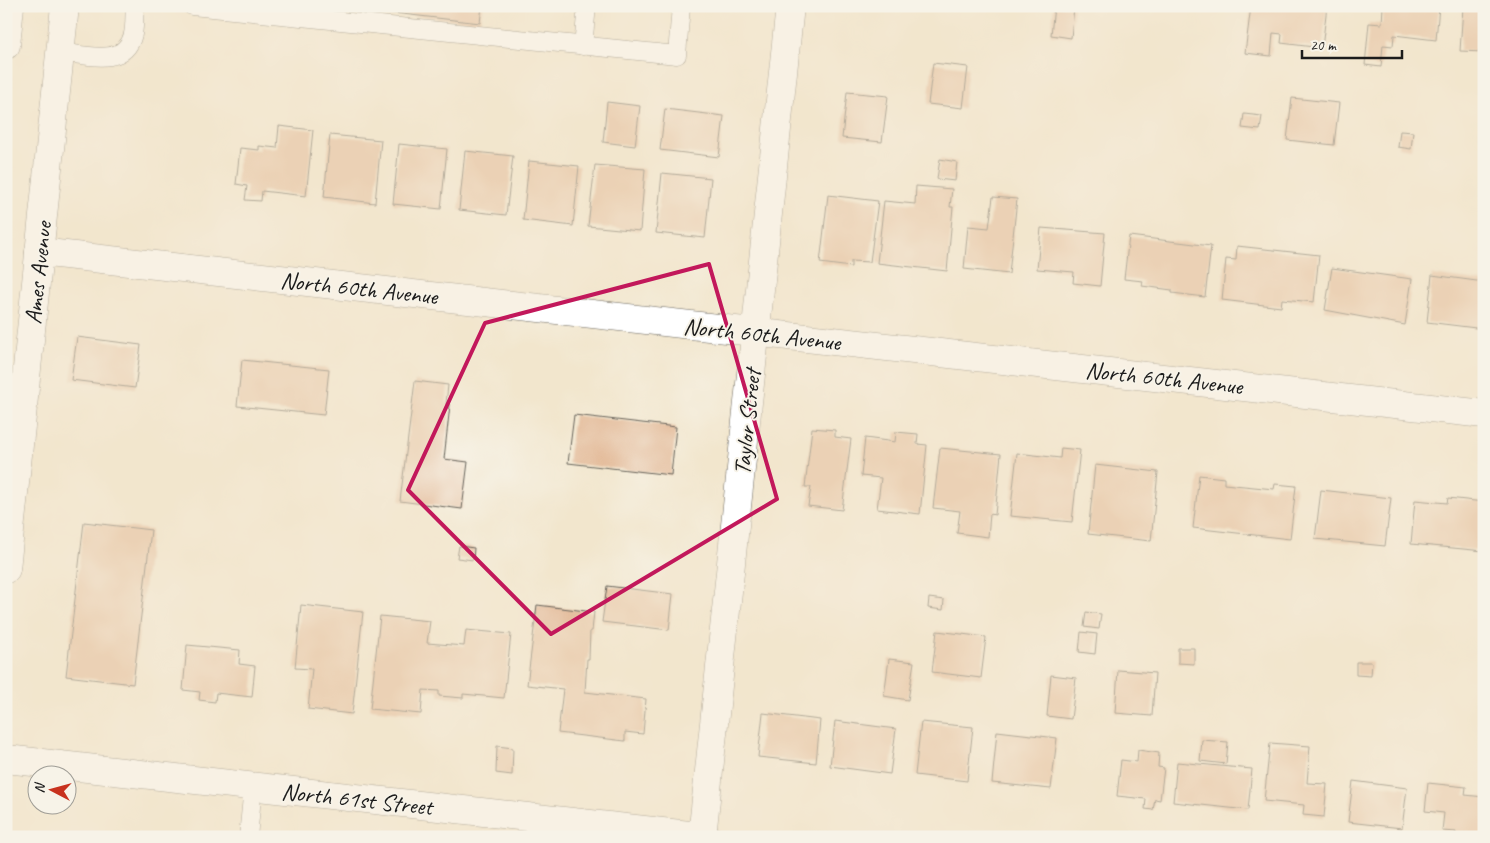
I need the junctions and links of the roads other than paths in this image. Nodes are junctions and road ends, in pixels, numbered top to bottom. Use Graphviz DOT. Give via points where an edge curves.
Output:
graph roads {
  1 [pos="10,6"];
  2 [pos="64,6"];
  3 [pos="135,6"];
  4 [pos="192,6"];
  5 [pos="587,6"];
  6 [pos="681,6"];
  7 [pos="790,6"];
  8 [pos="303,12"];
  9 [pos="6,43"];
  10 [pos="583,46"];
  11 [pos="60,52"];
  12 [pos="40,252"];
  13 [pos="756,334"];
  14 [pos="1484,414"];
  15 [pos="6,569"];
  16 [pos="6,759"];
  17 [pos="253,787"];
  18 [pos="702,836"];
  19 [pos="248,837"];
  20 [pos="708,837"];
  1 -- 9 [label="street"];
  2 -- 11 [label="street, Ames Avenue"];
  3 -- 11 [label="lane" via="133,34 125,51 113,58"];
  4 -- 8 [label="lane"];
  5 -- 10 [label="lane"];
  6 -- 10 [label="lane" via="676,55"];
  7 -- 13 [label="street, Taylor Street" via="760,270"];
  8 -- 10 [label="lane"];
  11 -- 12 [label="street, Ames Avenue"];
  12 -- 13 [label="street, North 60th Avenue"];
  12 -- 15 [label="street, Ames Avenue"];
  13 -- 14 [label="street, North 60th Avenue"];
  13 -- 18 [label="street, Taylor Street"];
  16 -- 17 [label="street, North 61st Street"];
  17 -- 18 [label="street, North 61st Street"];
  17 -- 19 [label="lane"];
  18 -- 20 [label="street, North 61st Street"];
}
